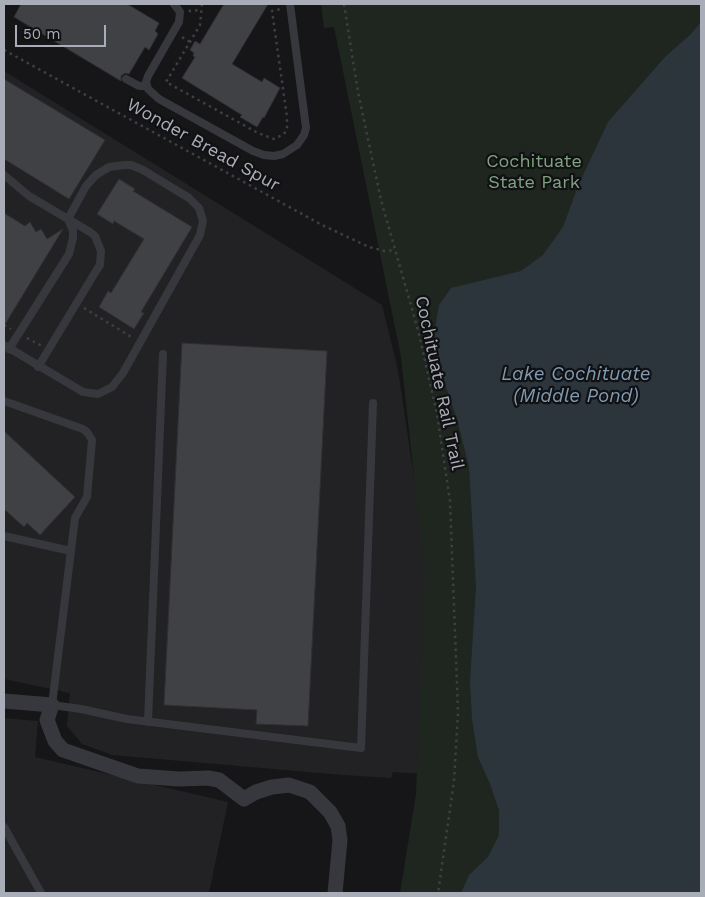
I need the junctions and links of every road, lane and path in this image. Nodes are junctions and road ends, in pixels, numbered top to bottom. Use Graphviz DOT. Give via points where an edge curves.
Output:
graph roads {
  1 [pos="174,4"];
  2 [pos="186,4"];
  3 [pos="202,4"];
  4 [pos="290,4"];
  5 [pos="344,4"];
  6 [pos="282,9"];
  7 [pos="200,10"];
  8 [pos="182,37"];
  9 [pos="190,42"];
  10 [pos="4,50"];
  11 [pos="126,79"];
  12 [pos="147,86"];
  13 [pos="4,175"];
  14 [pos="68,219"];
  15 [pos="394,250"];
  16 [pos="78,314"];
  17 [pos="4,325"];
  18 [pos="19,333"];
  19 [pos="140,342"];
  20 [pos="7,347"];
  21 [pos="49,350"];
  22 [pos="163,354"];
  23 [pos="38,367"];
  24 [pos="4,400"];
  25 [pos="372,403"];
  26 [pos="4,536"];
  27 [pos="71,551"];
  28 [pos="4,701"];
  29 [pos="52,705"];
  30 [pos="148,722"];
  31 [pos="4,826"];
  32 [pos="41,893"];
  33 [pos="335,893"];
  34 [pos="438,893"];
  1 -- 12 [label="lane" via="180,12 179,22 148,76"];
  2 -- 7 [label="path" via="190,11"];
  3 -- 7 [label="path"];
  4 -- 12 [label="lane" via="306,124 302,139 291,150 274,156 253,151 159,99"];
  5 -- 15 [label="path, Cochituate Rail Trail" via="366,131"];
  6 -- 9 [label="path" via="272,11 287,128 284,134 274,139 166,82"];
  7 -- 9 [label="path" via="200,25"];
  8 -- 9 [label="path"];
  10 -- 15 [label="path, Wonder Bread Spur" via="322,225 369,247"];
  11 -- 12 [label="lane" via="139,86"];
  13 -- 14 [label="lane" via="29,196"];
  14 -- 18 [label="lane" via="73,231 68,254"];
  14 -- 19 [label="lane" via="91,180 102,170 116,165 131,165 143,170 189,198 199,208 203,221 200,235"];
  14 -- 21 [label="lane" via="95,236 101,258"];
  15 -- 34 [label="path, Cochituate Rail Trail" via="418,330 437,414 452,524 458,735"];
  16 -- 19 [label="path" via="83,307"];
  17 -- 18 [label="path"];
  18 -- 20 [label="lane"];
  18 -- 21 [label="path"];
  19 -- 23 [label="lane" via="118,381 98,394 76,389"];
  20 -- 23 [label="lane"];
  21 -- 23 [label="lane"];
  22 -- 30 [label="lane"];
  24 -- 27 [label="lane" via="83,429 92,440 88,492 75,518"];
  25 -- 30 [label="lane" via="361,748"];
  26 -- 27 [label="lane"];
  27 -- 29 [label="lane"];
  28 -- 29 [label="street"];
  29 -- 30 [label="lane"];
  29 -- 33 [label="street" via="47,720 55,741 63,750 92,761 138,776 220,780 244,799 272,787 289,786 310,792 330,812 338,826 340,840"];
  31 -- 32 [label="lane"];
}
